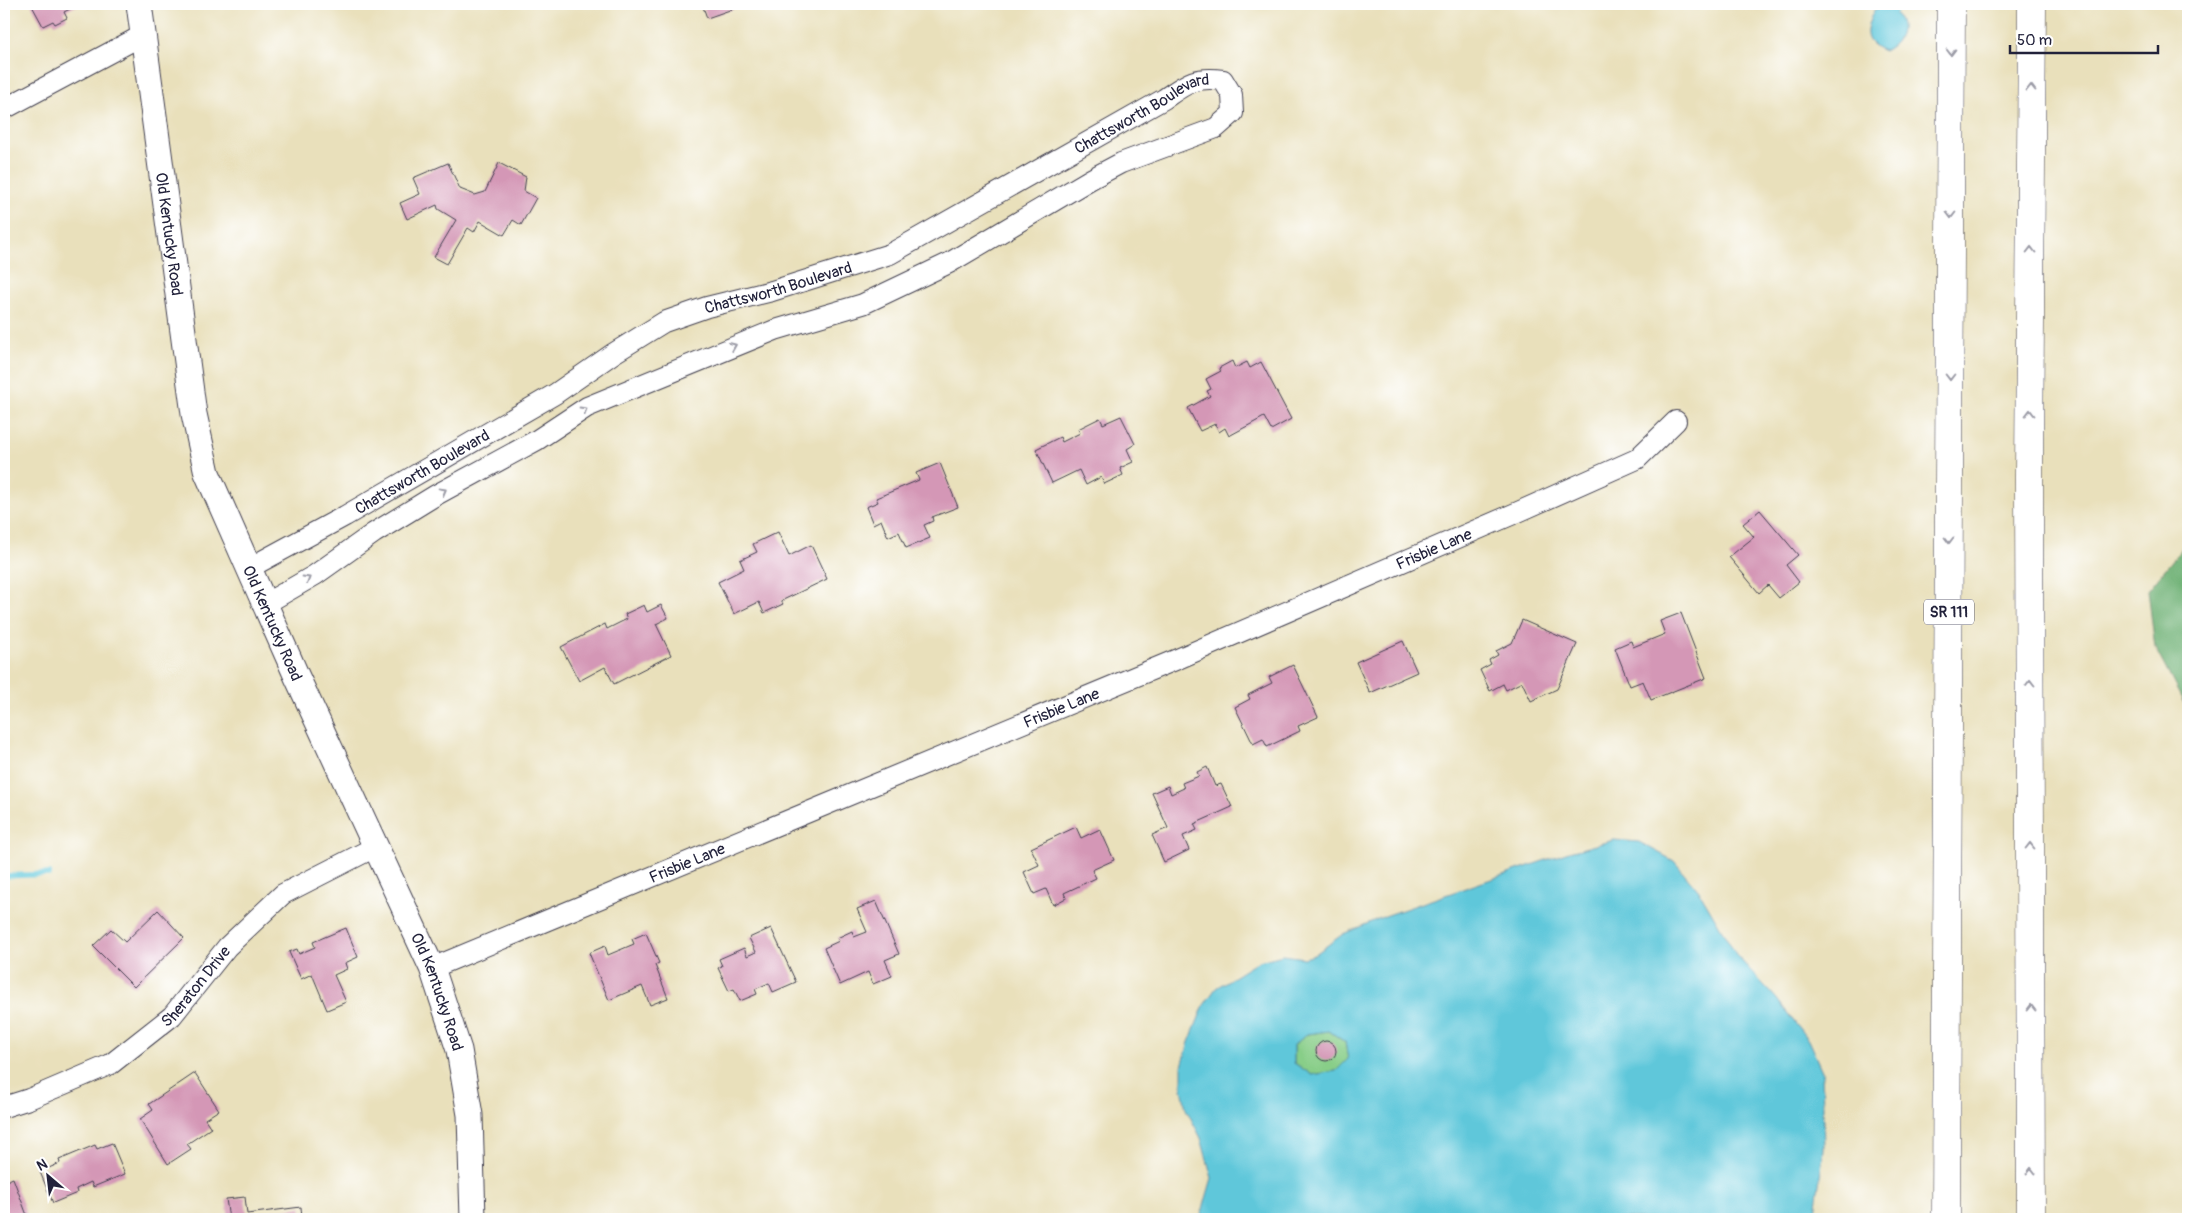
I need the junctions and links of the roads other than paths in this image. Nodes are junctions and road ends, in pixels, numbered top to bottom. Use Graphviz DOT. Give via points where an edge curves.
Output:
graph roads {
  1 [pos="139,4"];
  2 [pos="1952,4"];
  3 [pos="2032,4"];
  4 [pos="144,35"];
  5 [pos="4,109"];
  6 [pos="1676,421"];
  7 [pos="249,568"];
  8 [pos="265,604"];
  9 [pos="375,847"];
  10 [pos="432,968"];
  11 [pos="4,1107"];
  12 [pos="473,1219"];
  13 [pos="1946,1219"];
  14 [pos="2031,1219"];
  1 -- 4 [label="street, Old Kentucky Road"];
  2 -- 13 [label="highway, SR 111, one-way"];
  14 -- 3 [label="highway, one-way" via="2029,477"];
  4 -- 5 [label="street"];
  4 -- 7 [label="street, Old Kentucky Road" via="194,414 207,473"];
  6 -- 10 [label="street, Frisbie Lane" via="1637,459 1518,512 1180,658"];
  7 -- 8 [label="street, Old Kentucky Road"];
  8 -- 7 [label="street, Chattsworth Boulevard, one-way" via="315,575 436,494 536,440 588,407 775,330 863,304 949,263 1121,163 1216,128 1232,113 1232,95 1223,80 1205,77 1186,84 890,254 664,322 555,394"];
  8 -- 9 [label="street, Old Kentucky Road"];
  9 -- 10 [label="street, Old Kentucky Road"];
  9 -- 11 [label="street, Sheraton Drive" via="283,894 226,947 172,1016 111,1064 29,1100"];
  10 -- 12 [label="street, Old Kentucky Road" via="459,1050 470,1115"];
}
